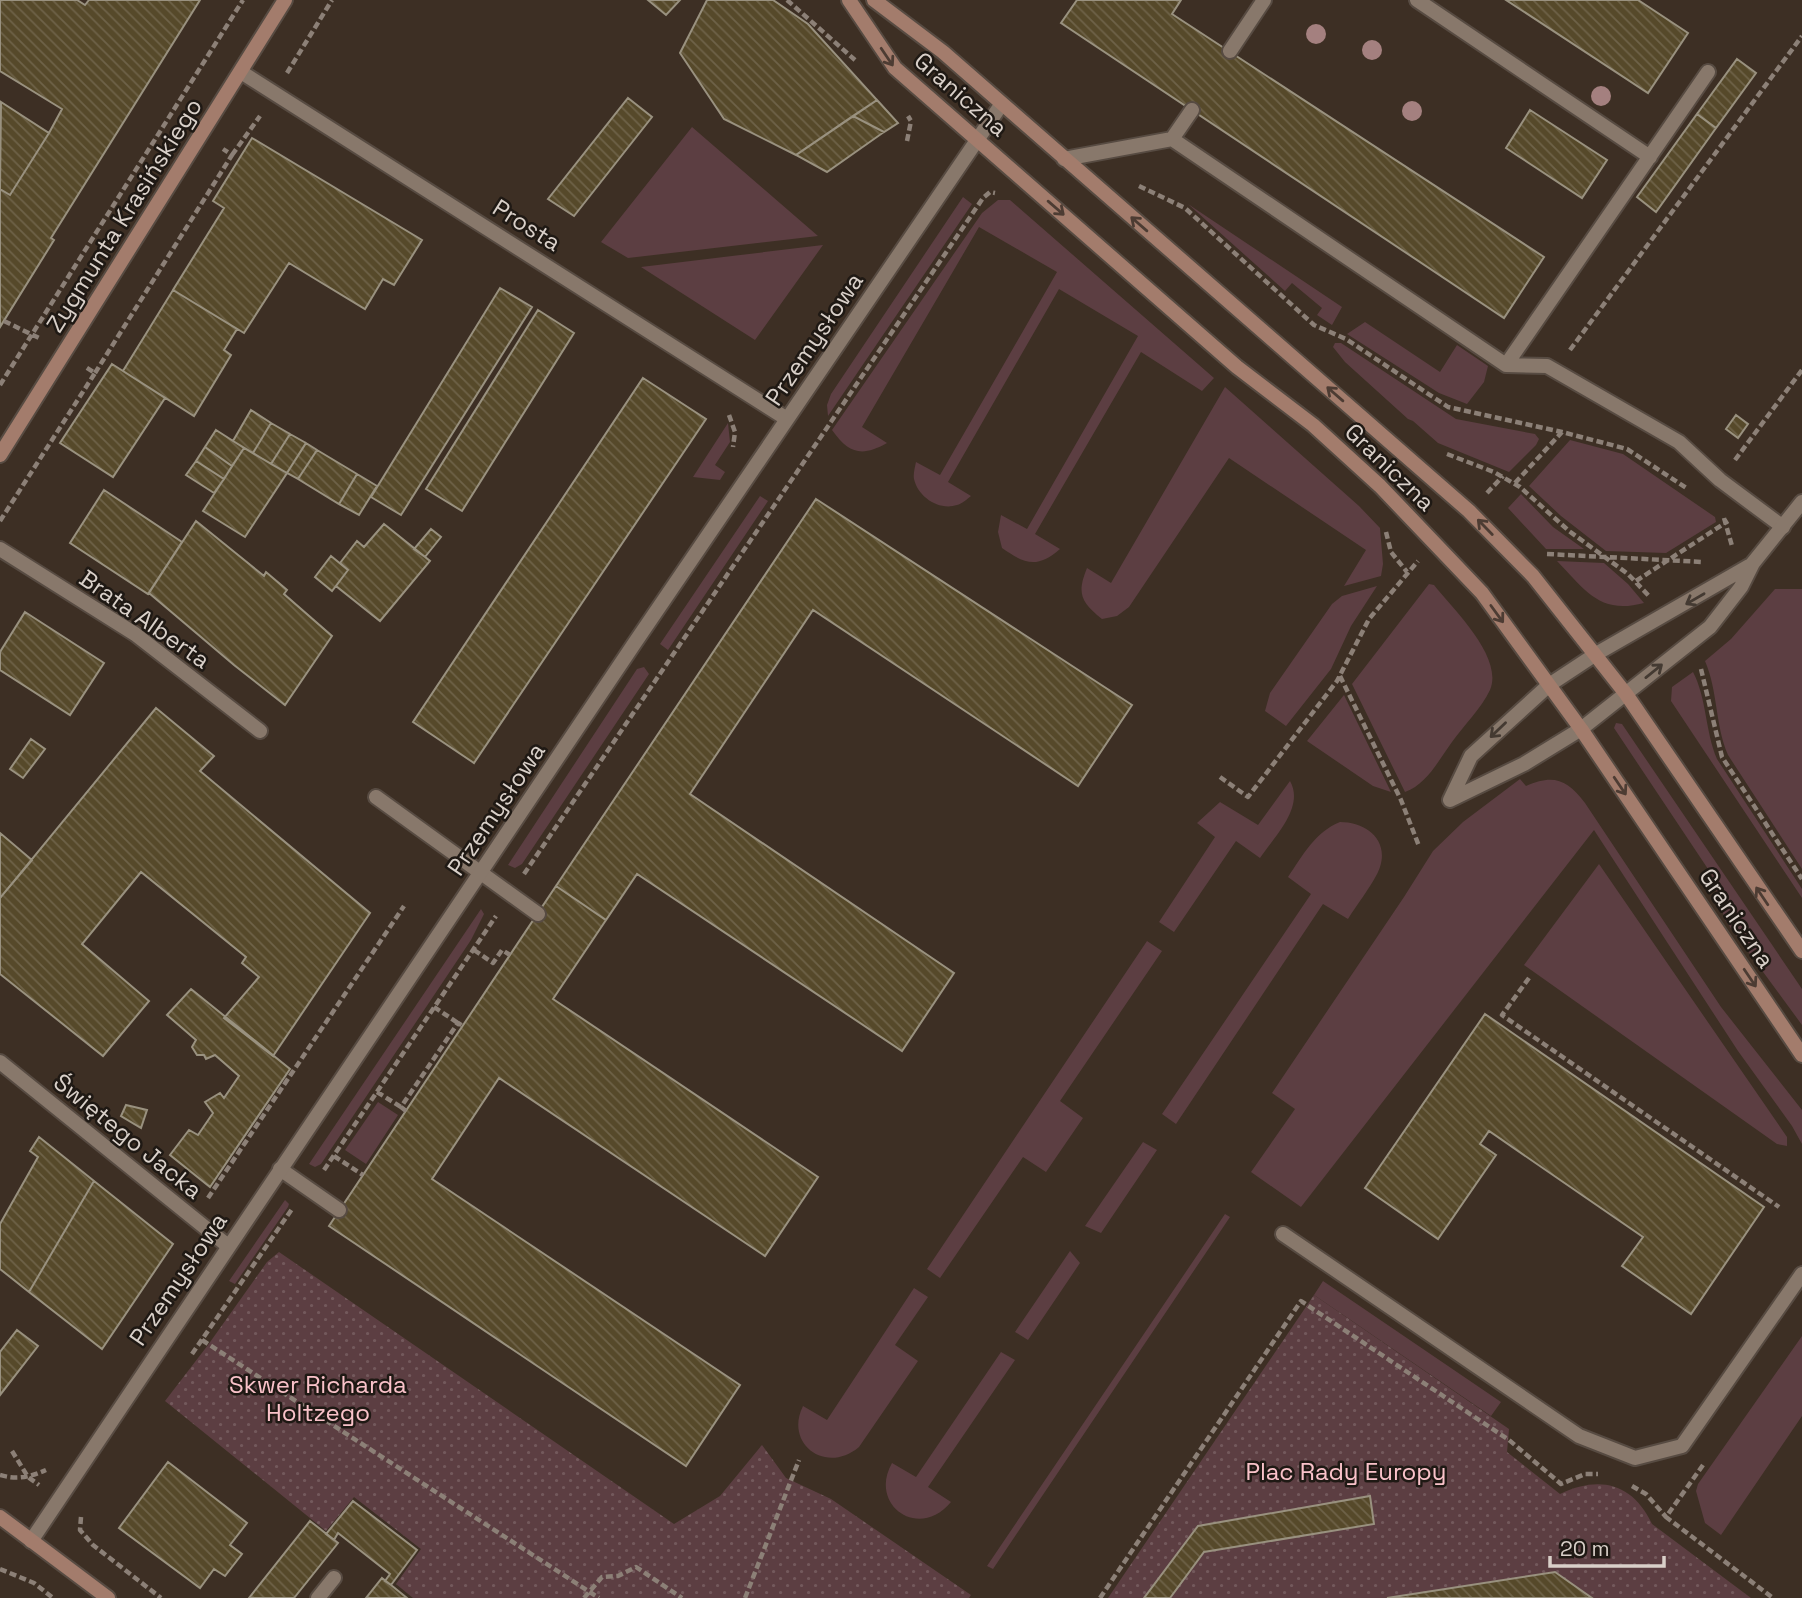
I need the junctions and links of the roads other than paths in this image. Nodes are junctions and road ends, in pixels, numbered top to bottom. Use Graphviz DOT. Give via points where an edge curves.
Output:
graph roads {
  1 [pos="285,0"];
  2 [pos="849,0"];
  3 [pos="873,0"];
  4 [pos="1264,0"];
  5 [pos="1417,0"];
  6 [pos="1230,51"];
  7 [pos="241,72"];
  8 [pos="1708,72"];
  9 [pos="1001,105"];
  10 [pos="1192,110"];
  11 [pos="977,138"];
  12 [pos="1172,139"];
  13 [pos="1650,157"];
  14 [pos="1064,159"];
  15 [pos="1506,365"];
  16 [pos="787,419"];
  17 [pos="0,455"];
  18 [pos="1802,502"];
  19 [pos="1783,527"];
  20 [pos="0,549"];
  21 [pos="1754,563"];
  22 [pos="1596,654"];
  23 [pos="1549,685"];
  24 [pos="1626,694"];
  25 [pos="1581,729"];
  26 [pos="260,731"];
  27 [pos="376,797"];
  28 [pos="480,873"];
  29 [pos="538,914"];
  30 [pos="1802,951"];
  31 [pos="1802,1055"];
  32 [pos="0,1062"];
  33 [pos="280,1169"];
  34 [pos="339,1210"];
  35 [pos="1283,1234"];
  36 [pos="228,1246"];
  37 [pos="1802,1274"];
  38 [pos="0,1517"];
  39 [pos="31,1541"];
  40 [pos="334,1578"];
  41 [pos="108,1598"];
  42 [pos="318,1598"];
  1 -- 7 [label="street, Zygmunta Krasińskiego"];
  2 -- 11 [label="street, Graniczna, one-way" via="895,68"];
  3 -- 9 [label="street, Graniczna" via="943,52"];
  4 -- 6 [label="street"];
  5 -- 13 [label="street"];
  7 -- 16 [label="street, Prosta"];
  7 -- 17 [label="street, Zygmunta Krasińskiego"];
  8 -- 13 [label="street"];
  9 -- 11 [label="street, Przemysłowa"];
  9 -- 14 [label="street, Graniczna"];
  10 -- 12 [label="street"];
  11 -- 16 [label="street, Przemysłowa"];
  11 -- 23 [label="street, Graniczna, one-way" via="1237,368 1313,425 1376,483 1482,593"];
  12 -- 14 [label="street"];
  12 -- 15 [label="street"];
  13 -- 15 [label="street"];
  22 -- 14 [label="street, Graniczna, one-way" via="1533,576 1469,511"];
  15 -- 19 [label="street" via="1547,366 1679,442"];
  16 -- 28 [label="street, Przemysłowa"];
  18 -- 19 [label="street"];
  19 -- 21 [label="street"];
  20 -- 26 [label="street, Brata Alberta" via="135,635"];
  21 -- 22 [label="street, one-way"];
  24 -- 21 [label="street, one-way" via="1710,627"];
  22 -- 23 [label="street"];
  22 -- 24 [label="street, Graniczna"];
  23 -- 25 [label="street, Graniczna"];
  23 -- 25 [label="street, one-way" via="1471,756 1450,800 1524,764"];
  24 -- 25 [label="street"];
  30 -- 24 [label="street, Graniczna, one-way"];
  25 -- 31 [label="street, Graniczna, one-way"];
  27 -- 28 [label="street"];
  28 -- 29 [label="street"];
  28 -- 33 [label="street, Przemysłowa"];
  32 -- 36 [label="street, Świętego Jacka"];
  33 -- 34 [label="street"];
  33 -- 36 [label="street, Przemysłowa"];
  35 -- 37 [label="street" via="1579,1436 1635,1458 1682,1446"];
  36 -- 39 [label="street, Przemysłowa"];
  38 -- 39 [label="street"];
  39 -- 41 [label="street"];
  40 -- 42 [label="street"];
}
